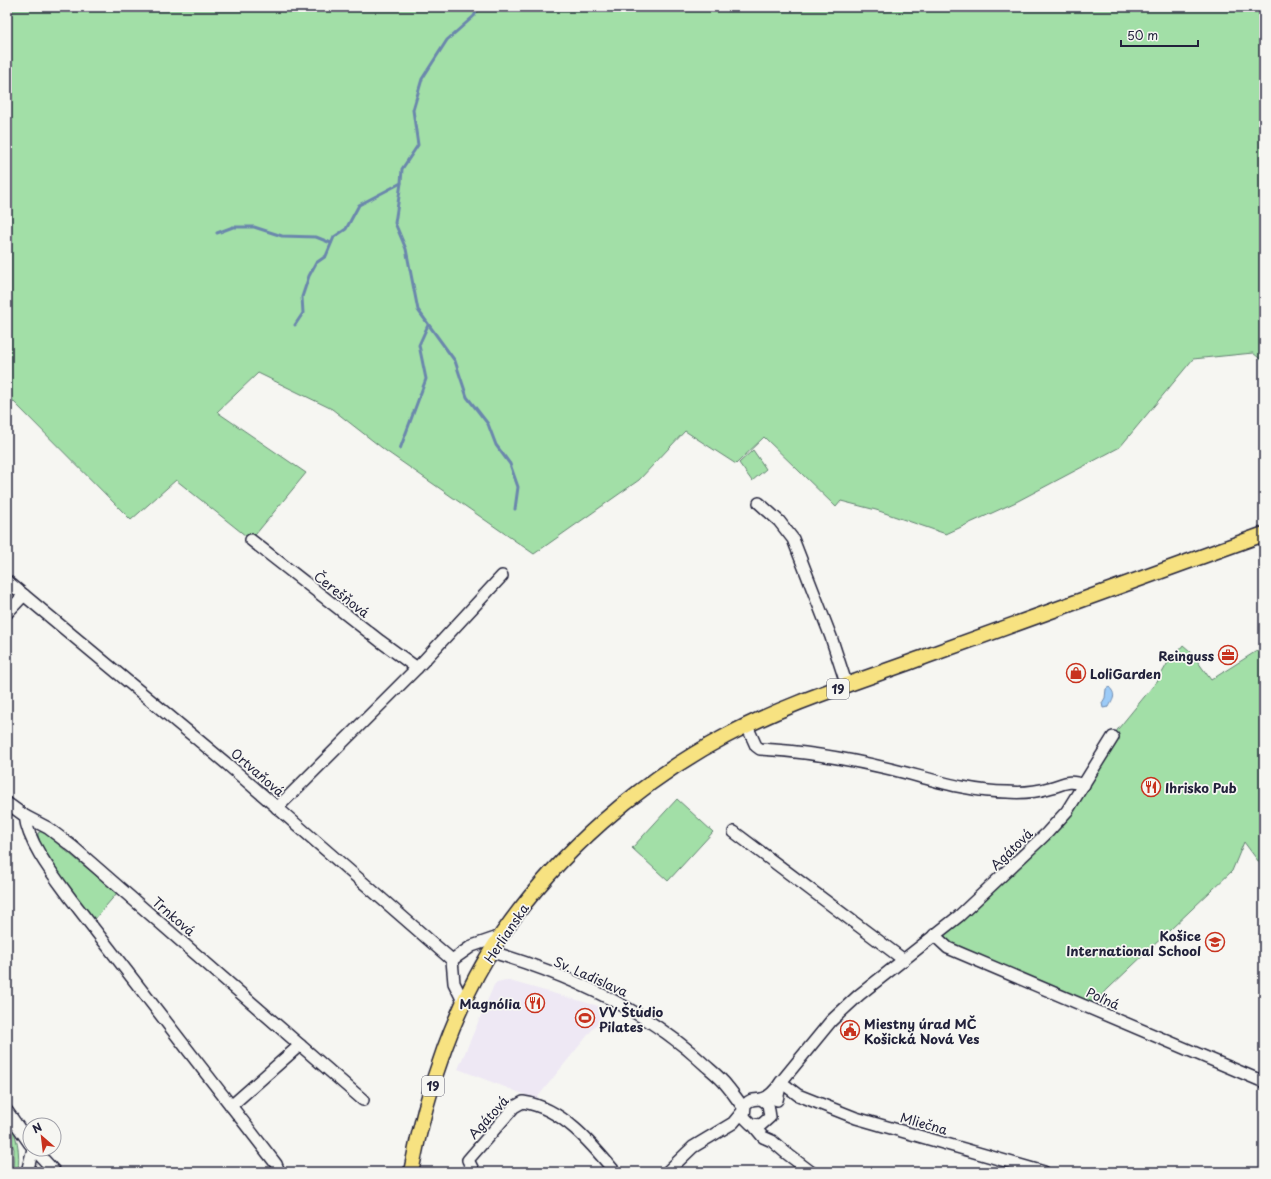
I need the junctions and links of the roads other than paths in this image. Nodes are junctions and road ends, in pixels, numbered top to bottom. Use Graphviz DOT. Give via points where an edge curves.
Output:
graph roads {
  1 [pos="759,503"];
  2 [pos="1264,534"];
  3 [pos="251,540"];
  4 [pos="502,576"];
  5 [pos="7,581"];
  6 [pos="24,595"];
  7 [pos="7,613"];
  8 [pos="417,668"];
  9 [pos="847,686"];
  10 [pos="747,726"];
  11 [pos="1113,737"];
  12 [pos="1084,785"];
  13 [pos="7,803"];
  14 [pos="277,808"];
  15 [pos="25,816"];
  16 [pos="734,832"];
  17 [pos="934,935"];
  18 [pos="501,936"];
  19 [pos="492,952"];
  20 [pos="452,960"];
  21 [pos="904,960"];
  22 [pos="464,1002"];
  23 [pos="300,1045"];
  24 [pos="781,1082"];
  25 [pos="1264,1082"];
  26 [pos="727,1085"];
  27 [pos="798,1095"];
  28 [pos="758,1099"];
  29 [pos="363,1100"];
  30 [pos="777,1100"];
  31 [pos="231,1106"];
  32 [pos="744,1109"];
  33 [pos="7,1111"];
  34 [pos="769,1117"];
  35 [pos="733,1123"];
  36 [pos="750,1124"];
  37 [pos="22,1133"];
  38 [pos="772,1141"];
  39 [pos="32,1157"];
  40 [pos="41,1157"];
  41 [pos="27,1172"];
  42 [pos="55,1172"];
  43 [pos="279,1172"];
  44 [pos="411,1172"];
  45 [pos="474,1172"];
  46 [pos="615,1172"];
  47 [pos="667,1172"];
  48 [pos="812,1172"];
  49 [pos="1044,1172"];
  1 -- 9 [label="street" via="779,521 793,539"];
  2 -- 9 [label="main road, 19"];
  3 -- 8 [label="street, Čerešňová"];
  4 -- 8 [label="street"];
  5 -- 6 [label="street, Ortvaňová"];
  6 -- 7 [label="street"];
  6 -- 14 [label="street, Ortvaňová"];
  8 -- 14 [label="street"];
  9 -- 10 [label="main road, 19"];
  10 -- 12 [label="street" via="756,746 760,749 829,756 976,790 1029,792 1065,782"];
  10 -- 18 [label="main road, Herlianska / 19" via="652,781 608,818 523,905"];
  11 -- 12 [label="street, Agátová"];
  12 -- 17 [label="street, Agátová" via="1067,811 1047,833 975,902"];
  13 -- 15 [label="street, Trnková"];
  14 -- 20 [label="street, Ortvaňová"];
  15 -- 23 [label="street, Trnková" via="48,828 73,847"];
  15 -- 31 [label="street" via="32,838 71,900"];
  16 -- 21 [label="street"];
  17 -- 21 [label="street, Agátová"];
  17 -- 25 [label="street, Poľná" via="948,948"];
  18 -- 19 [label="main road, Herlianska / 19"];
  18 -- 20 [label="street" via="472,946"];
  19 -- 22 [label="main road, Herlianska / 19"];
  19 -- 26 [label="street, Sv. Ladislava" via="531,964 629,1008 689,1050"];
  20 -- 22 [label="street" via="454,983"];
  21 -- 24 [label="street, Agátová" via="832,1021"];
  22 -- 44 [label="main road, Herlianska / 19" via="426,1107"];
  23 -- 29 [label="street, Trnková"];
  23 -- 31 [label="street"];
  24 -- 27 [label="street, Mliečna"];
  24 -- 28 [label="street, Agátová" via="769,1095"];
  24 -- 30 [label="street"];
  26 -- 28 [label="street"];
  26 -- 32 [label="street"];
  27 -- 30 [label="street"];
  27 -- 49 [label="street, Mliečna" via="856,1118"];
  28 -- 32 [label="street" via="749,1101"];
  28 -- 34 [label="street" via="768,1104"];
  30 -- 34 [label="street"];
  31 -- 43 [label="street" via="276,1164"];
  32 -- 35 [label="street"];
  32 -- 36 [label="street" via="744,1117"];
  33 -- 37 [label="street"];
  34 -- 36 [label="street" via="761,1125"];
  34 -- 38 [label="street"];
  35 -- 36 [label="street"];
  35 -- 47 [label="street" via="693,1147"];
  36 -- 38 [label="street"];
  38 -- 48 [label="street"];
  39 -- 41 [label="street"];
  40 -- 42 [label="street"];
  45 -- 46 [label="street, Agátová" via="468,1160 514,1107 523,1102 558,1115 596,1150"];
}
